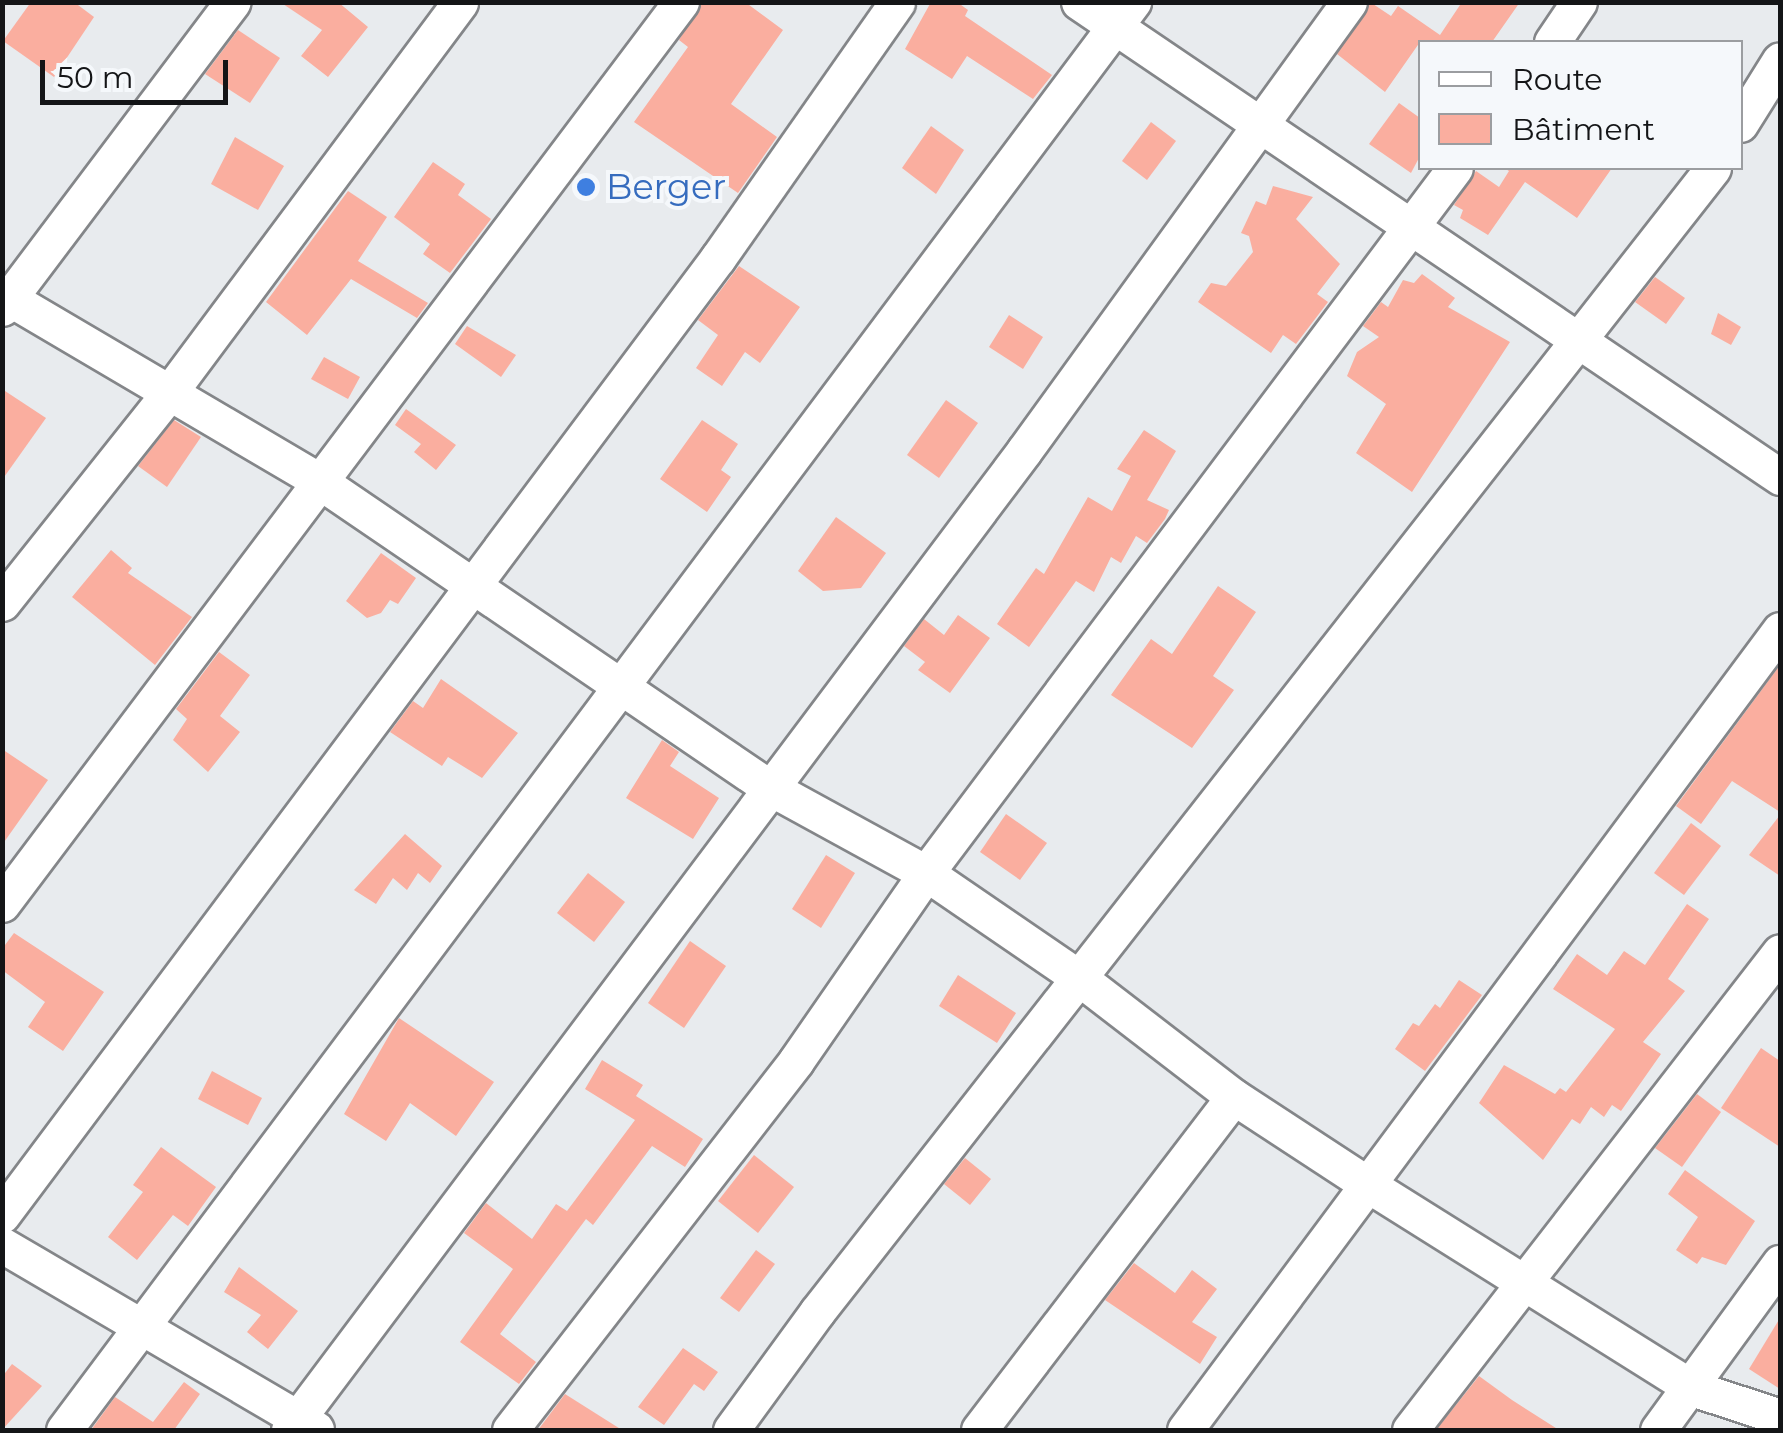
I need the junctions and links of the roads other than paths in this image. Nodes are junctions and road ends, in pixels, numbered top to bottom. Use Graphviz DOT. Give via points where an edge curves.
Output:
graph roads {
  1 [pos="233,2"];
  2 [pos="460,2"];
  3 [pos="681,2"];
  4 [pos="898,2"];
  5 [pos="1078,2"];
  6 [pos="1349,2"];
  7 [pos="1579,2"];
  8 [pos="1125,15"];
  9 [pos="1553,40"];
  10 [pos="1780,60"];
  11 [pos="1743,119"];
  12 [pos="1262,126"];
  13 [pos="1453,170"];
  14 [pos="1711,170"];
  15 [pos="1409,225"];
  16 [pos="5,300"];
  17 [pos="1578,342"];
  18 [pos="172,388"];
  19 [pos="1780,477"];
  20 [pos="319,481"];
  21 [pos="472,589"];
  22 [pos="2,603"];
  23 [pos="1780,630"];
  24 [pos="618,690"];
  25 [pos="766,786"];
  26 [pos="926,874"];
  27 [pos="2,904"];
  28 [pos="1780,952"];
  29 [pos="1078,977"];
  30 [pos="1234,1097"];
  31 [pos="1367,1184"];
  32 [pos="2,1215"];
  33 [pos="2,1245"];
  34 [pos="1780,1262"];
  35 [pos="1524,1282"];
  36 [pos="144,1324"];
  37 [pos="1692,1388"];
  38 [pos="1780,1417"];
  39 [pos="302,1426"];
  40 [pos="64,1430"];
  41 [pos="510,1430"];
  42 [pos="731,1430"];
  43 [pos="979,1430"];
  44 [pos="1185,1430"];
  45 [pos="1410,1430"];
  46 [pos="1658,1430"];
  1 -- 16 [label="street"];
  2 -- 18 [label="street"];
  3 -- 20 [label="street"];
  4 -- 21 [label="street"];
  5 -- 8 [label="street"];
  6 -- 12 [label="street"];
  7 -- 9 [label="street"];
  8 -- 12 [label="street"];
  8 -- 24 [label="street"];
  10 -- 11 [label="street"];
  12 -- 15 [label="street"];
  12 -- 25 [label="street"];
  13 -- 15 [label="street"];
  14 -- 17 [label="street"];
  15 -- 17 [label="street"];
  15 -- 26 [label="street"];
  16 -- 18 [label="street"];
  17 -- 19 [label="street"];
  17 -- 29 [label="street"];
  18 -- 20 [label="street"];
  18 -- 22 [label="street"];
  20 -- 21 [label="street"];
  20 -- 27 [label="street"];
  21 -- 24 [label="street"];
  21 -- 32 [label="street"];
  23 -- 31 [label="street"];
  24 -- 25 [label="street"];
  24 -- 36 [label="street"];
  25 -- 26 [label="street"];
  25 -- 39 [label="street"];
  26 -- 29 [label="street"];
  26 -- 41 [label="street" via="796,1060"];
  28 -- 35 [label="street"];
  29 -- 30 [label="street"];
  29 -- 42 [label="street"];
  30 -- 31 [label="street"];
  30 -- 43 [label="street"];
  31 -- 35 [label="street"];
  31 -- 44 [label="street"];
  33 -- 36 [label="street"];
  34 -- 37 [label="street"];
  35 -- 37 [label="street"];
  35 -- 45 [label="street"];
  36 -- 39 [label="street"];
  36 -- 40 [label="street"];
  37 -- 38 [label="street"];
  37 -- 46 [label="street"];
}
